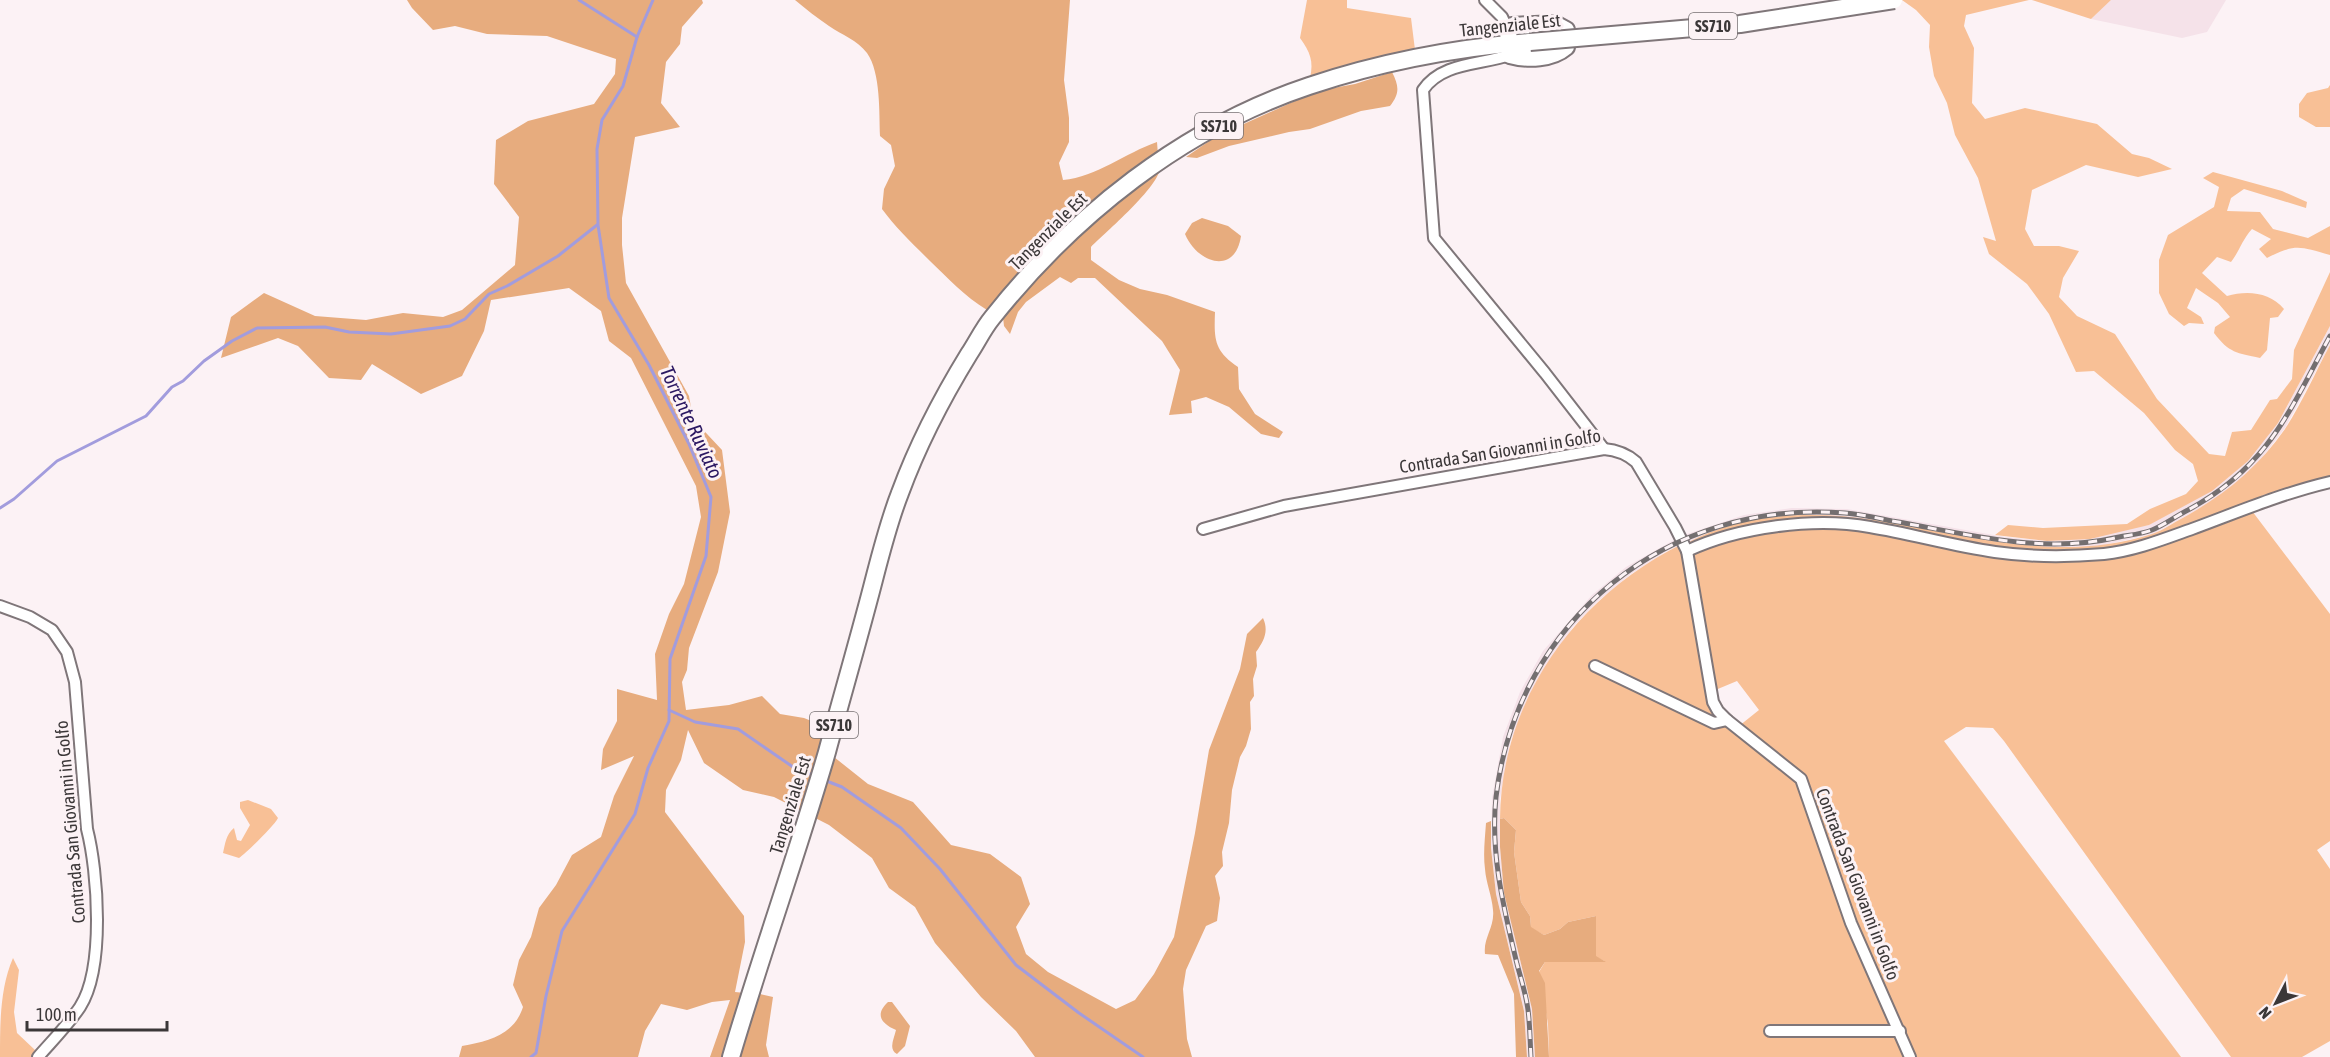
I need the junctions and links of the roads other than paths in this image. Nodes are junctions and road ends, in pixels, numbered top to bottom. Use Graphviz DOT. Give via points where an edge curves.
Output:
graph roads {
  1 [pos="1485,0"];
  2 [pos="1894,0"];
  3 [pos="1508,43"];
  4 [pos="1604,449"];
  5 [pos="2330,482"];
  6 [pos="1203,529"];
  7 [pos="1687,551"];
  8 [pos="0,606"];
  9 [pos="1595,666"];
  10 [pos="1727,720"];
  11 [pos="1770,1031"];
  12 [pos="1900,1032"];
  13 [pos="38,1057"];
  14 [pos="731,1057"];
  15 [pos="1910,1057"];
  1 -- 3 [label="street" via="1502,17"];
  2 -- 3 [label="main road, Tangenziale Est / SS710, bridge" via="1740,24"];
  3 -- 4 [label="street" via="1451,69 1428,82 1423,90 1434,238"];
  3 -- 14 [label="main road, Tangenziale Est / SS710" via="1428,54 1306,87 1208,132 1116,192 1040,263 990,320 947,389 899,495 804,830"];
  4 -- 6 [label="street, Contrada San Giovanni in Golfo" via="1324,498"];
  4 -- 7 [label="street, Contrada San Giovanni in Golfo" via="1612,449 1636,462"];
  5 -- 7 [label="street" via="2278,496 2165,539 2106,554 1996,552 1868,526 1835,524 1788,525 1714,538"];
  7 -- 10 [label="street, Contrada San Giovanni in Golfo" via="1713,702"];
  8 -- 13 [label="street, Contrada San Giovanni in Golfo" via="30,616 52,630 67,652 75,682 97,908 88,989 80,1006"];
  9 -- 10 [label="street" via="1714,723"];
  10 -- 12 [label="street, Contrada San Giovanni in Golfo" via="1802,780 1851,923"];
  11 -- 12 [label="street"];
  12 -- 15 [label="street, Contrada San Giovanni in Golfo"];
}
